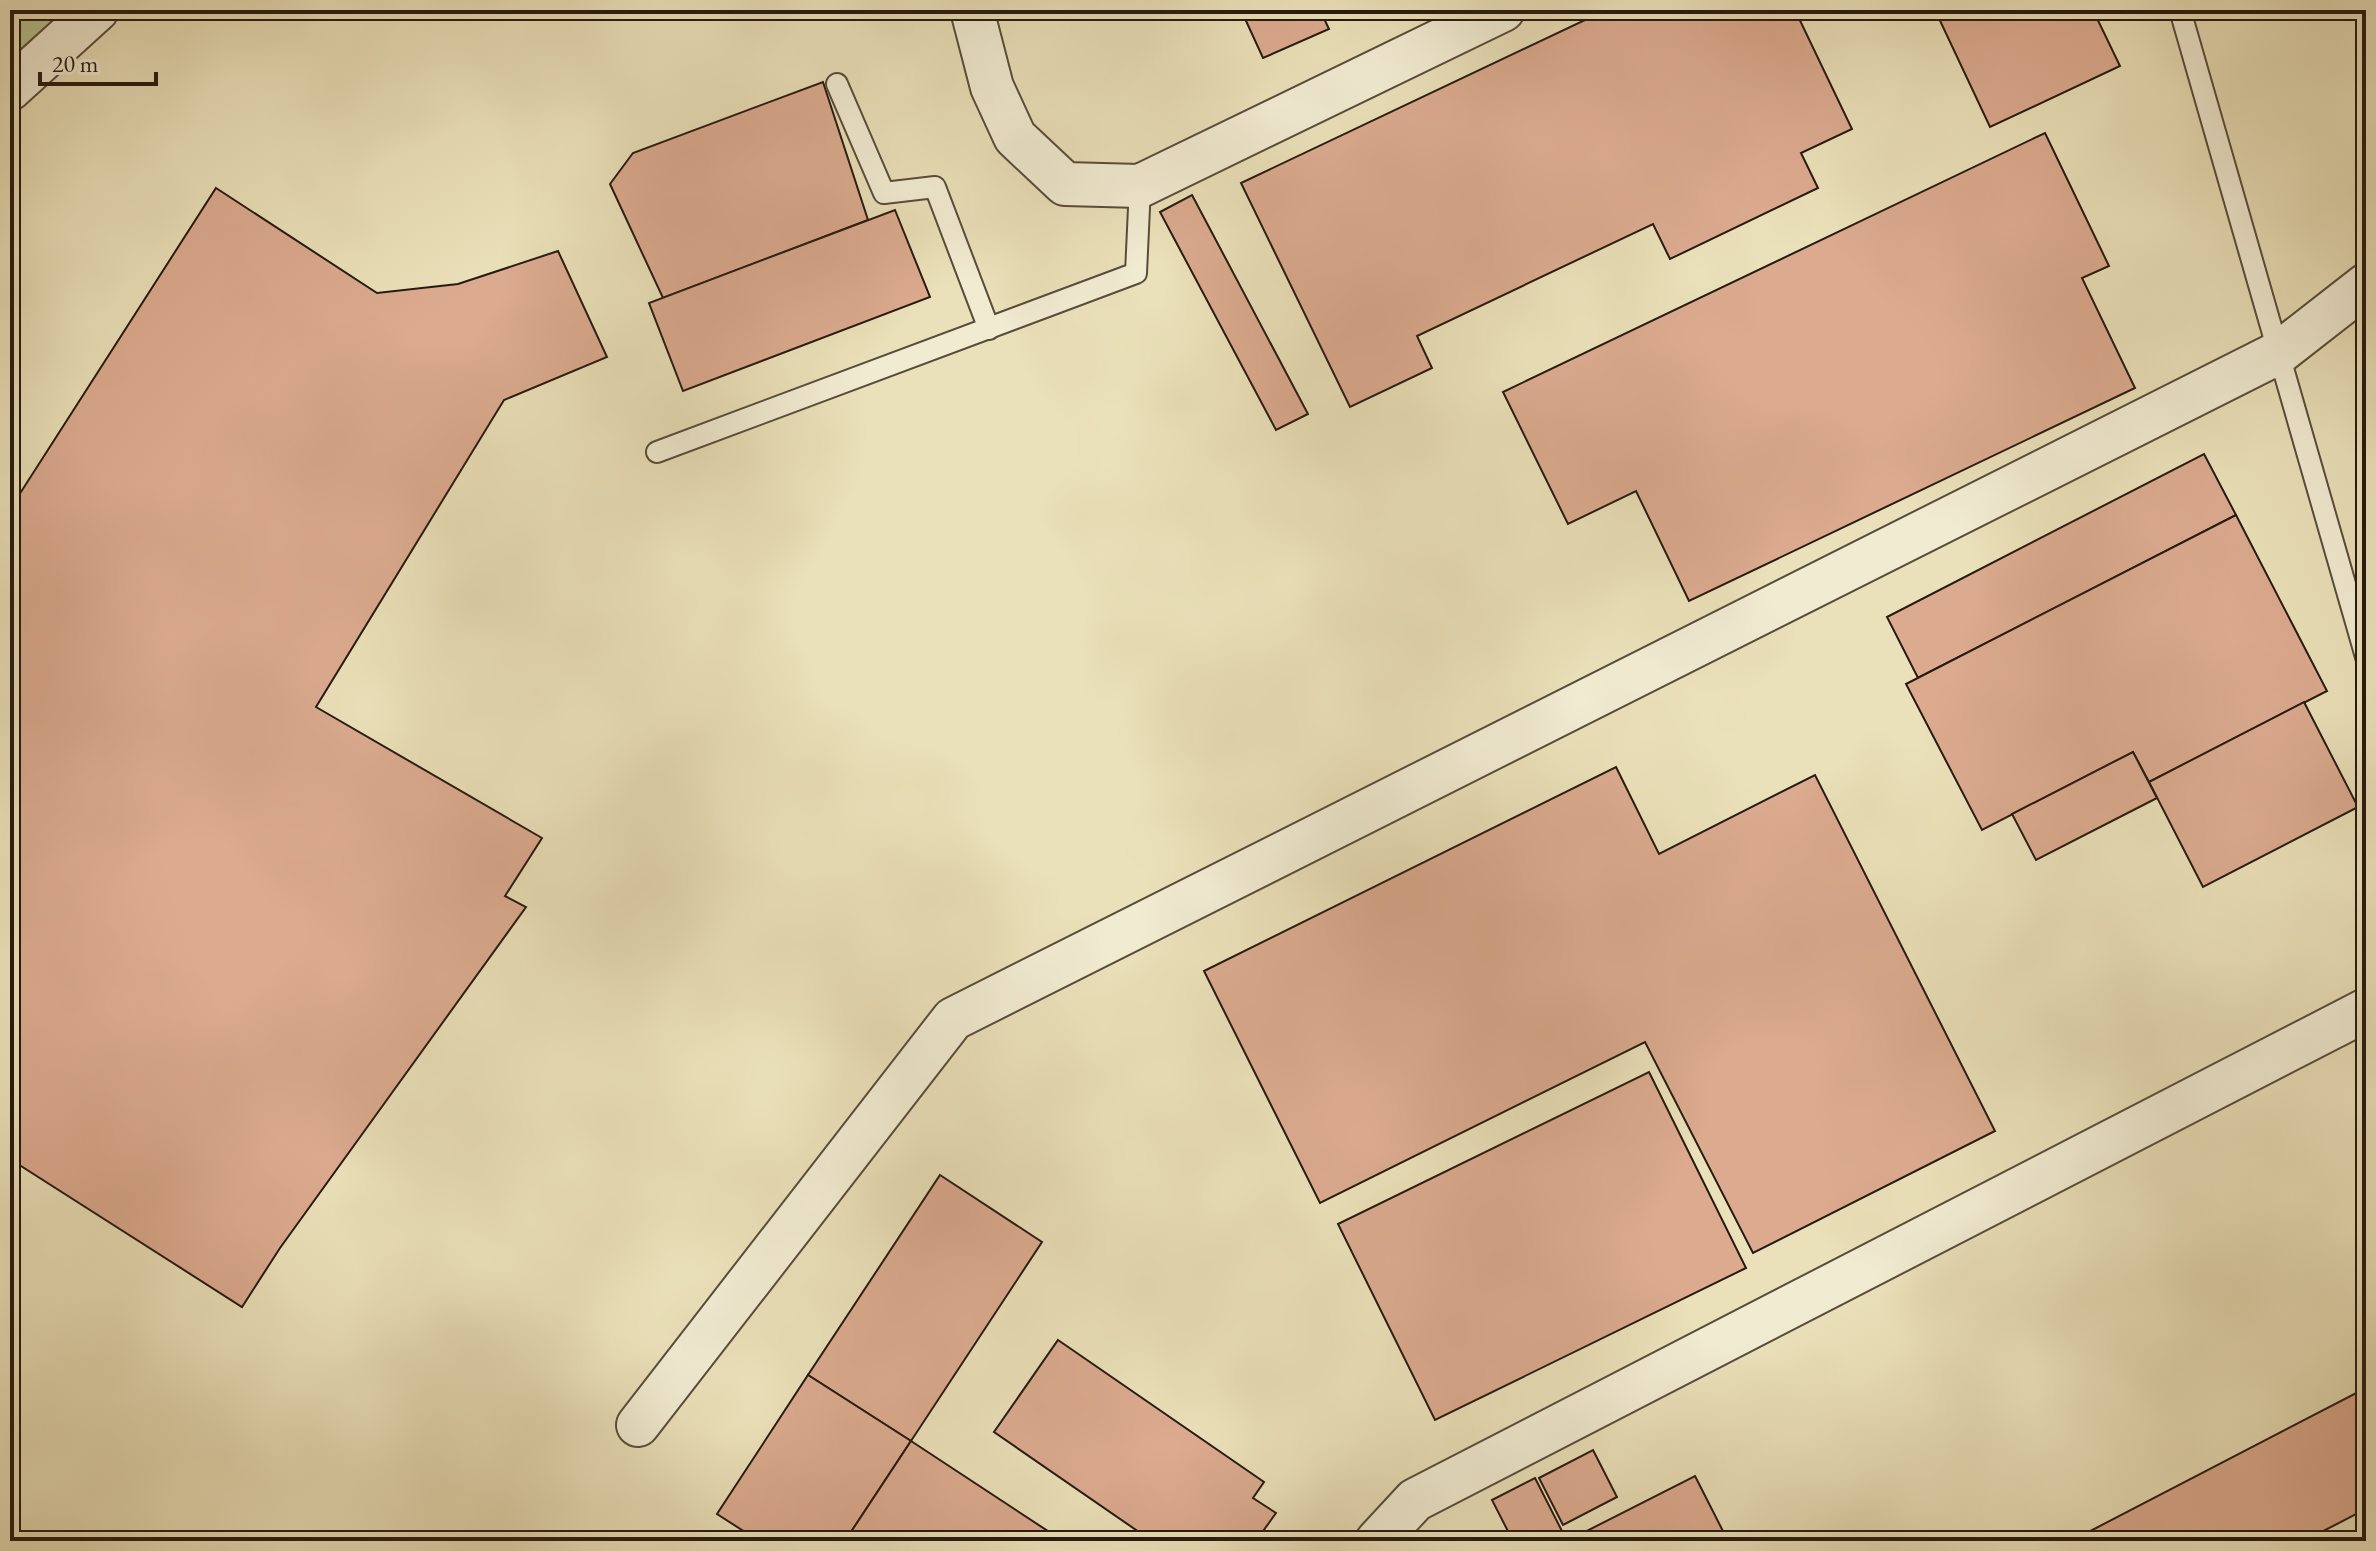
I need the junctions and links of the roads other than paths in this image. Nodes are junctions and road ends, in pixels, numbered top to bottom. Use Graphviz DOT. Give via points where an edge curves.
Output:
graph roads {
  1 [pos="97,10"];
  2 [pos="972,10"];
  3 [pos="1503,10"];
  4 [pos="2180,10"];
  5 [pos="837,84"];
  6 [pos="10,89"];
  7 [pos="1140,186"];
  8 [pos="2366,285"];
  9 [pos="989,329"];
  10 [pos="2280,352"];
  11 [pos="657,452"];
  12 [pos="2366,657"];
  13 [pos="2366,1010"];
  14 [pos="638,1425"];
  15 [pos="1377,1541"];
  1 -- 6 [label="street"];
  2 -- 7 [label="street" via="992,87 1015,137 1065,184"];
  3 -- 7 [label="street"];
  4 -- 10 [label="lane"];
  5 -- 9 [label="lane" via="884,193 935,187"];
  7 -- 9 [label="lane" via="1136,273"];
  8 -- 10 [label="street"];
  9 -- 11 [label="lane"];
  10 -- 12 [label="lane"];
  10 -- 14 [label="street" via="953,1019"];
  13 -- 15 [label="street" via="1415,1500"];
}
